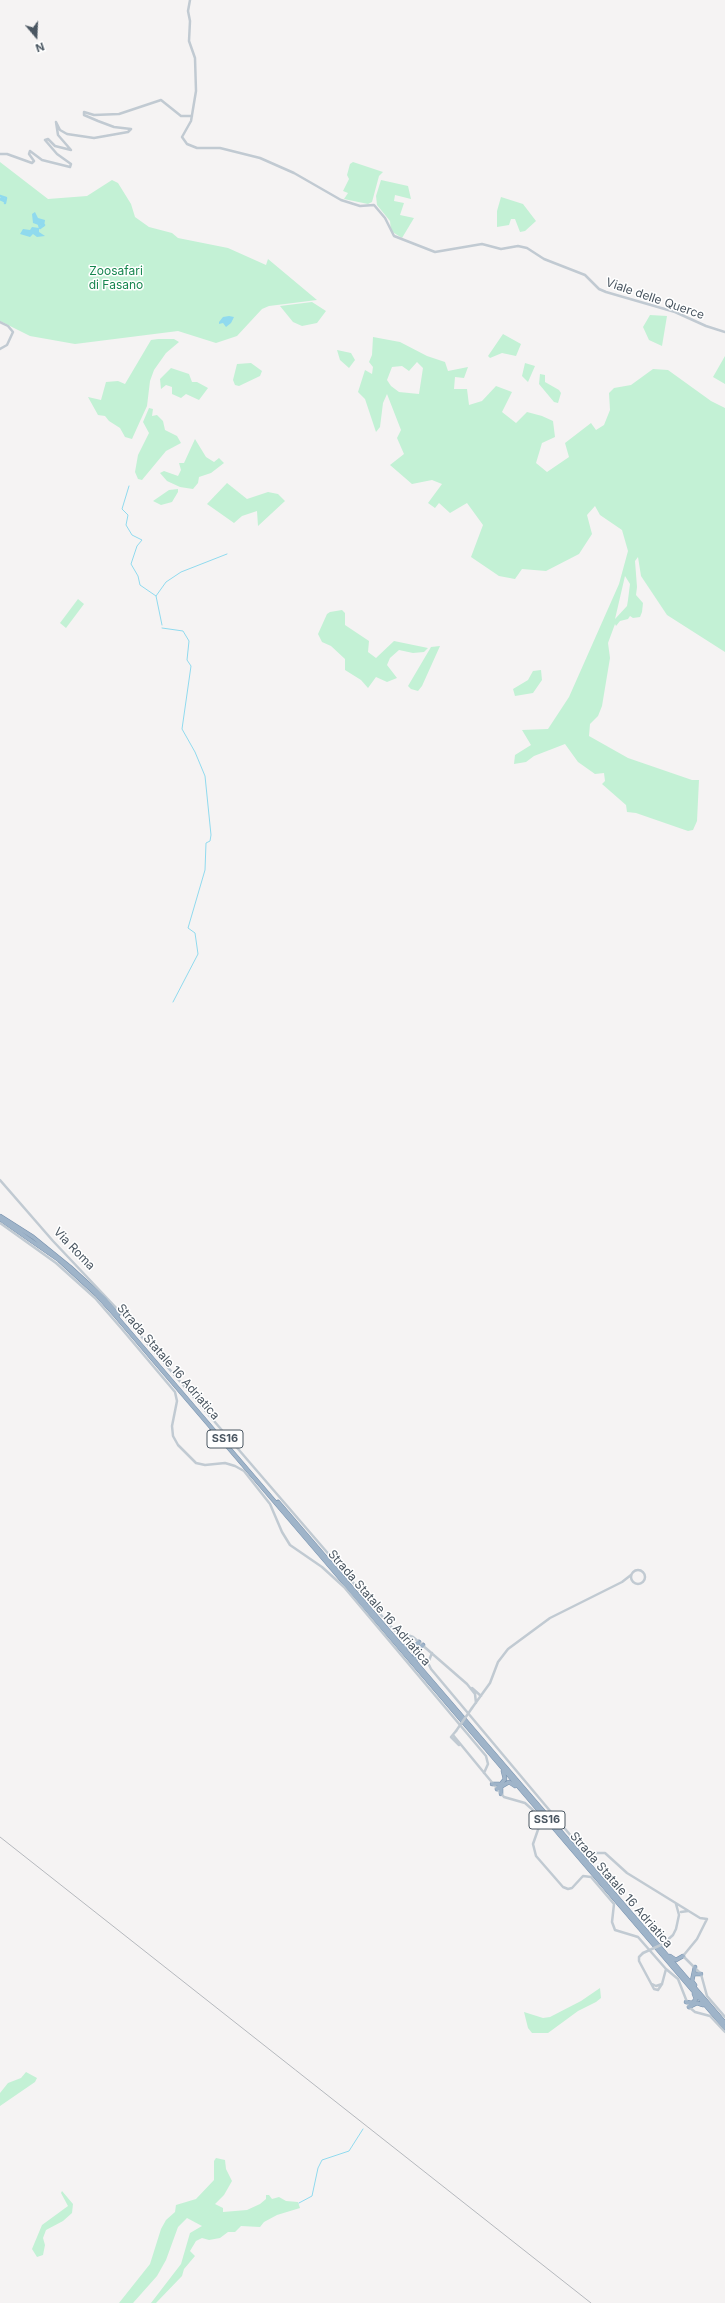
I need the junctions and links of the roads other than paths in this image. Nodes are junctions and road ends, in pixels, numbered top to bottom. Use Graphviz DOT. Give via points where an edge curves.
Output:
graph roads {
  1 [pos="190,0"];
  2 [pos="192,116"];
  3 [pos="0,154"];
  4 [pos="0,322"];
  5 [pos="725,332"];
  6 [pos="0,349"];
  7 [pos="0,1180"];
  8 [pos="0,1216"];
  9 [pos="0,1219"];
  10 [pos="0,1223"];
  11 [pos="631,1575"];
  12 [pos="632,1581"];
  13 [pos="622,1582"];
  14 [pos="395,1637"];
  15 [pos="419,1642"];
  16 [pos="423,1645"];
  17 [pos="432,1653"];
  18 [pos="435,1656"];
  19 [pos="429,1660"];
  20 [pos="427,1674"];
  21 [pos="431,1681"];
  22 [pos="437,1688"];
  23 [pos="486,1689"];
  24 [pos="476,1693"];
  25 [pos="480,1696"];
  26 [pos="476,1703"];
  27 [pos="496,1760"];
  28 [pos="488,1764"];
  29 [pos="480,1769"];
  30 [pos="484,1773"];
  31 [pos="492,1784"];
  32 [pos="500,1786"];
  33 [pos="497,1789"];
  34 [pos="501,1794"];
  35 [pos="527,1796"];
  36 [pos="676,1903"];
  37 [pos="681,1906"];
  38 [pos="689,1911"];
  39 [pos="679,1912"];
  40 [pos="700,1918"];
  41 [pos="705,1923"];
  42 [pos="662,1948"];
  43 [pos="683,1956"];
  44 [pos="669,1959"];
  45 [pos="695,1967"];
  46 [pos="666,1969"];
  47 [pos="670,1971"];
  48 [pos="676,1974"];
  49 [pos="695,1974"];
  50 [pos="701,1974"];
  51 [pos="667,1975"];
  52 [pos="650,1982"];
  53 [pos="662,1984"];
  54 [pos="703,1997"];
  55 [pos="686,2002"];
  56 [pos="692,2006"];
  57 [pos="694,2011"];
  58 [pos="714,2015"];
  59 [pos="725,2017"];
  60 [pos="725,2023"];
  61 [pos="725,2028"];
  62 [pos="725,2032"];
  1 -- 2 [label="street" via="189,41 195,58 196,78"];
  2 -- 3 [label="street" via="181,116 161,100 119,114 94,115 83,112 87,117 112,126 131,129 94,138 67,134 60,130 56,122 58,135 71,150 53,145 48,139 45,140 57,154 71,164 70,167 42,160 30,151 29,154 34,160 32,163 8,154"];
  2 -- 5 [label="street, Viale delle Querce" via="182,137 191,146 220,148 254,156 294,173 341,200 360,206 374,205 385,218 394,236 435,252 482,244 501,249 518,246 527,248 544,259 585,275 599,289 606,292 675,312"];
  4 -- 6 [label="street" via="8,326 12,332 7,345"];
  7 -- 15 [label="street, Via Roma" via="136,1330 394,1630"];
  8 -- 14 [label="highway, Strada Statale 16 Adriatica / SS16" via="54,1253 105,1299"];
  9 -- 21 [label="highway, Strada Statale 16 Adriatica / SS16" via="59,1260 97,1295"];
  10 -- 28 [label="street" via="29,1242 95,1298 170,1384 177,1401 172,1426 173,1436 178,1445 189,1458 205,1465 225,1462 244,1471 270,1504 290,1544 344,1587 486,1756"];
  11 -- 12 [label="street"];
  11 -- 12 [label="street" via="633,1571 639,1570 645,1575 641,1583"];
  11 -- 13 [label="street"];
  12 -- 13 [label="street"];
  13 -- 23 [label="street" via="565,1609 523,1637 502,1655"];
  14 -- 15 [label="highway" via="410,1650"];
  14 -- 20 [label="highway, Strada Statale 16 Adriatica / SS16"];
  15 -- 16 [label="street"];
  16 -- 17 [label="street"];
  16 -- 20 [label="highway" via="416,1649 414,1655"];
  17 -- 18 [label="street"];
  17 -- 19 [label="street"];
  18 -- 19 [label="street"];
  18 -- 24 [label="street"];
  19 -- 36 [label="street" via="428,1666 582,1850 591,1854 605,1853 627,1873"];
  20 -- 21 [label="highway, Strada Statale 16 Adriatica / SS16"];
  21 -- 22 [label="highway, Strada Statale 16 Adriatica / SS16"];
  22 -- 27 [label="highway, Strada Statale 16 Adriatica / SS16"];
  22 -- 42 [label="highway, Strada Statale 16 Adriatica / SS16"];
  23 -- 24 [label="street"];
  23 -- 25 [label="street"];
  24 -- 25 [label="street"];
  24 -- 26 [label="street"];
  25 -- 26 [label="street"];
  26 -- 29 [label="street, bridge" via="452,1736"];
  27 -- 32 [label="highway" via="506,1775"];
  27 -- 35 [label="highway, Strada Statale 16 Adriatica / SS16"];
  28 -- 29 [label="street"];
  28 -- 30 [label="street"];
  29 -- 30 [label="street"];
  30 -- 31 [label="street"];
  31 -- 32 [label="highway"];
  31 -- 33 [label="street"];
  32 -- 33 [label="highway"];
  32 -- 34 [label="highway"];
  32 -- 35 [label="highway" via="512,1782"];
  33 -- 34 [label="street"];
  34 -- 46 [label="street" via="530,1806 538,1816 540,1824 533,1849 563,1887 572,1888 584,1876 591,1877 614,1904 612,1922 615,1930 638,1937"];
  35 -- 42 [label="highway, Strada Statale 16 Adriatica / SS16"];
  36 -- 37 [label="street"];
  36 -- 39 [label="street"];
  37 -- 38 [label="street"];
  37 -- 39 [label="street"];
  38 -- 39 [label="street"];
  38 -- 40 [label="street"];
  39 -- 42 [label="street" via="673,1935"];
  40 -- 41 [label="street"];
  40 -- 41 [label="street" via="707,1919"];
  41 -- 43 [label="street" via="697,1939"];
  42 -- 44 [label="highway, Strada Statale 16 Adriatica / SS16"];
  42 -- 52 [label="street, bridge" via="643,1953 639,1957"];
  43 -- 44 [label="highway"];
  43 -- 45 [label="street"];
  44 -- 48 [label="highway, Strada Statale 16 Adriatica / SS16"];
  44 -- 54 [label="highway, Strada Statale 16 Adriatica / SS16"];
  45 -- 49 [label="highway"];
  45 -- 50 [label="street"];
  46 -- 47 [label="street"];
  46 -- 51 [label="street"];
  47 -- 48 [label="street"];
  47 -- 51 [label="street"];
  48 -- 51 [label="street"];
  48 -- 55 [label="street"];
  48 -- 56 [label="highway" via="695,1996"];
  48 -- 58 [label="highway, Strada Statale 16 Adriatica / SS16"];
  49 -- 50 [label="highway"];
  49 -- 54 [label="highway" via="692,1980"];
  50 -- 59 [label="street" via="707,1996"];
  51 -- 53 [label="street"];
  52 -- 53 [label="street" via="656,1986"];
  52 -- 53 [label="street" via="654,1989 658,1990"];
  54 -- 60 [label="highway, Strada Statale 16 Adriatica / SS16"];
  55 -- 56 [label="highway"];
  56 -- 57 [label="highway"];
  56 -- 58 [label="highway" via="702,2004"];
  57 -- 62 [label="street" via="710,2016"];
  58 -- 61 [label="highway, Strada Statale 16 Adriatica / SS16"];
}
